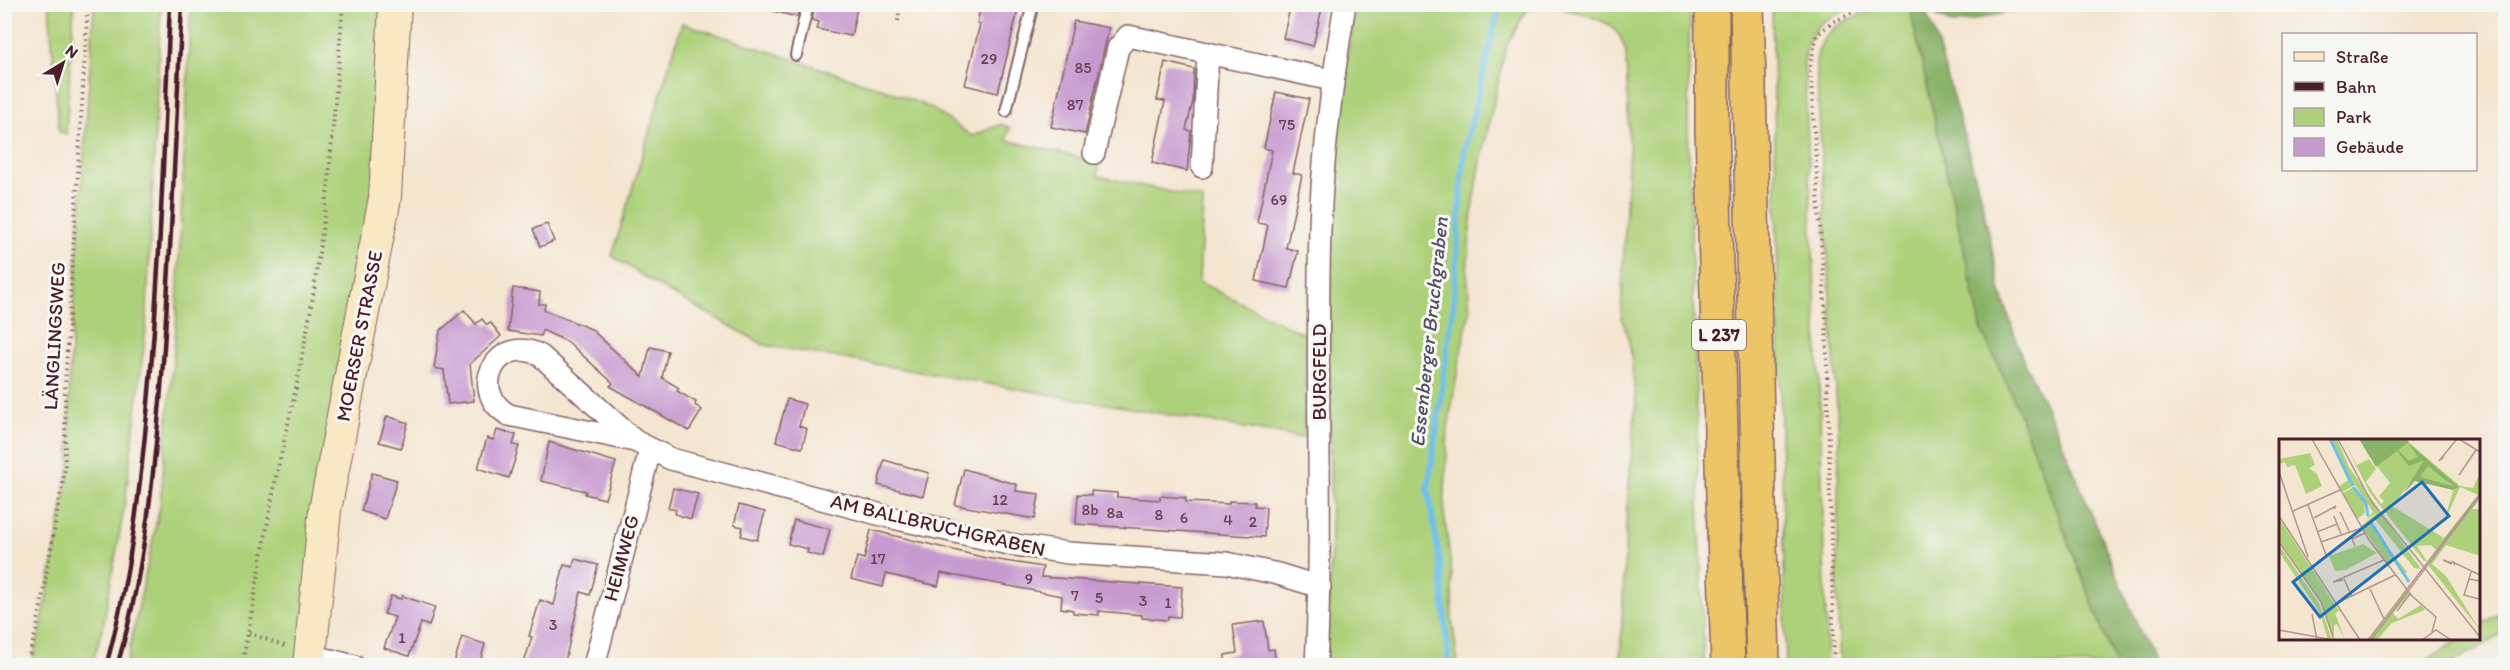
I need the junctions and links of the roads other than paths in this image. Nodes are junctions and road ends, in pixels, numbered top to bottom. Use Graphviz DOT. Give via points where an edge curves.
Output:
graph roads {
  1 [pos="395,4"];
  2 [pos="808,4"];
  3 [pos="1033,4"];
  4 [pos="1345,4"];
  5 [pos="1712,4"];
  6 [pos="1747,4"];
  7 [pos="1208,53"];
  8 [pos="796,55"];
  9 [pos="1332,80"];
  10 [pos="1006,111"];
  11 [pos="1094,153"];
  12 [pos="1203,167"];
  13 [pos="642,446"];
  14 [pos="1320,587"];
  15 [pos="310,660"];
  16 [pos="354,666"];
  17 [pos="594,666"];
  18 [pos="1316,666"];
  19 [pos="1728,666"];
  20 [pos="1763,666"];
  1 -- 15 [label="street, MOERSER STRASSE" via="385,198 326,510"];
  2 -- 8 [label="lane"];
  3 -- 10 [label="lane"];
  4 -- 9 [label="street, BURGFELD"];
  5 -- 19 [label="highway, L 237" via="1712,129"];
  6 -- 20 [label="highway, L 237"];
  7 -- 9 [label="street"];
  7 -- 11 [label="street" via="1128,36 1118,48"];
  7 -- 12 [label="street"];
  9 -- 14 [label="street, BURGFELD" via="1321,213"];
  13 -- 13 [label="street, AM BALLBRUCHGRABEN" via="536,353 510,352 490,371 491,397 509,415"];
  13 -- 14 [label="street, AM BALLBRUCHGRABEN" via="670,459 1009,544 1068,553 1227,563"];
  13 -- 17 [label="street, HEIMWEG"];
  14 -- 18 [label="street, BURGFELD"];
  15 -- 16 [label="street"];
}
